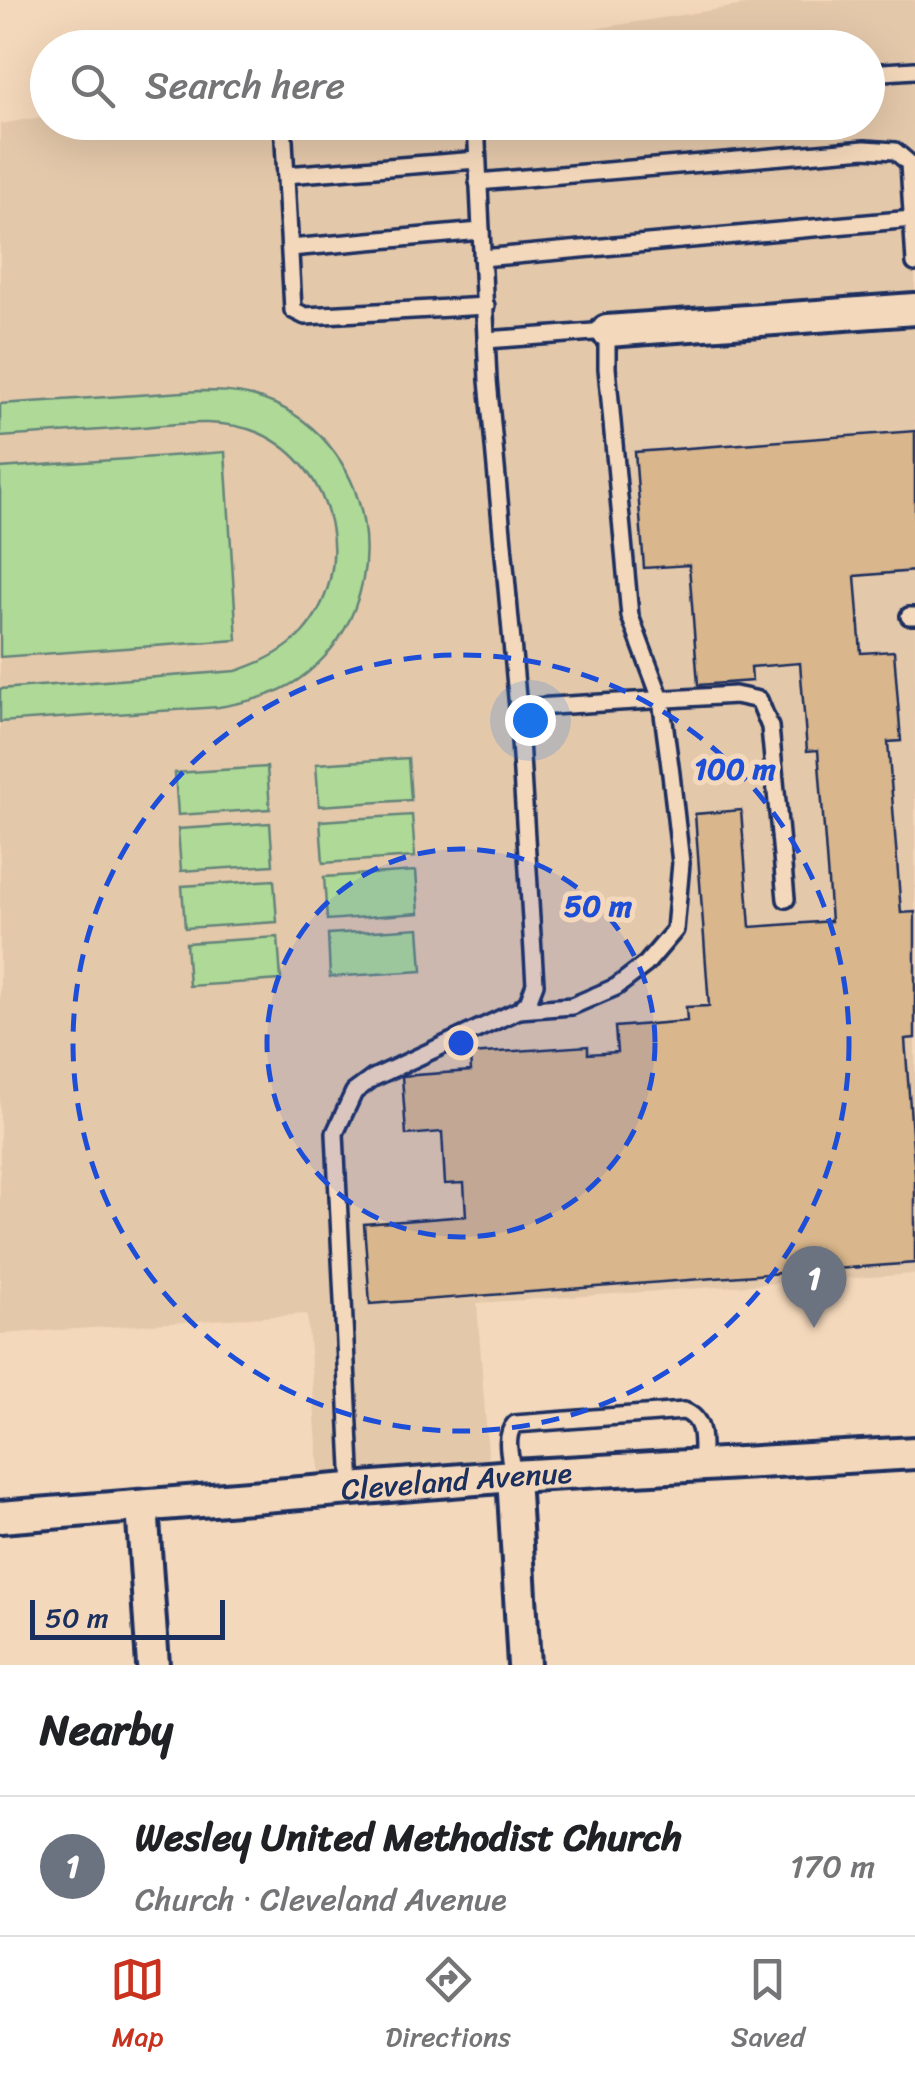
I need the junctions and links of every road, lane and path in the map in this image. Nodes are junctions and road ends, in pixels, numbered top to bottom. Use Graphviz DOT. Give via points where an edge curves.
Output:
graph roads {
  1 [pos="915,70"];
  2 [pos="885,72"];
  3 [pos="283,140"];
  4 [pos="477,140"];
  5 [pos="478,160"];
  6 [pos="286,175"];
  7 [pos="478,182"];
  8 [pos="912,218"];
  9 [pos="481,231"];
  10 [pos="290,248"];
  11 [pos="482,258"];
  12 [pos="915,263"];
  13 [pos="486,306"];
  14 [pos="915,310"];
  15 [pos="607,331"];
  16 [pos="486,340"];
  17 [pos="661,700"];
  18 [pos="518,708"];
  19 [pos="786,899"];
  20 [pos="519,1010"];
  21 [pos="915,1453"];
  22 [pos="702,1465"];
  23 [pos="513,1476"];
  24 [pos="352,1489"];
  25 [pos="142,1506"];
  26 [pos="0,1518"];
  27 [pos="153,1665"];
  28 [pos="524,1665"];
  1 -- 2 [label="lane"];
  3 -- 6 [label="lane"];
  4 -- 5 [label="lane"];
  5 -- 6 [label="lane"];
  5 -- 7 [label="lane"];
  6 -- 10 [label="lane"];
  7 -- 8 [label="lane" via="895,151 909,163"];
  7 -- 9 [label="lane"];
  8 -- 11 [label="lane"];
  8 -- 12 [label="lane"];
  9 -- 10 [label="lane"];
  9 -- 11 [label="lane"];
  10 -- 13 [label="lane" via="293,310 305,316"];
  11 -- 13 [label="lane"];
  13 -- 16 [label="lane"];
  14 -- 15 [label="street"];
  15 -- 16 [label="lane"];
  15 -- 17 [label="lane" via="630,616"];
  16 -- 18 [label="lane"];
  17 -- 18 [label="lane"];
  17 -- 19 [label="lane" via="759,700 770,727"];
  17 -- 20 [label="lane" via="681,863 676,930 616,987 572,1006"];
  18 -- 20 [label="lane" via="534,984"];
  20 -- 24 [label="lane" via="373,1078 354,1092 335,1133"];
  21 -- 22 [label="street, Cleveland Avenue"];
  22 -- 23 [label="street, Cleveland Avenue"];
  22 -- 23 [label="lane" via="700,1423 684,1411 515,1424 508,1438"];
  23 -- 24 [label="street, Cleveland Avenue"];
  23 -- 28 [label="street"];
  24 -- 25 [label="street, Cleveland Avenue"];
  25 -- 26 [label="street, Cleveland Avenue"];
  25 -- 27 [label="street"];
}
